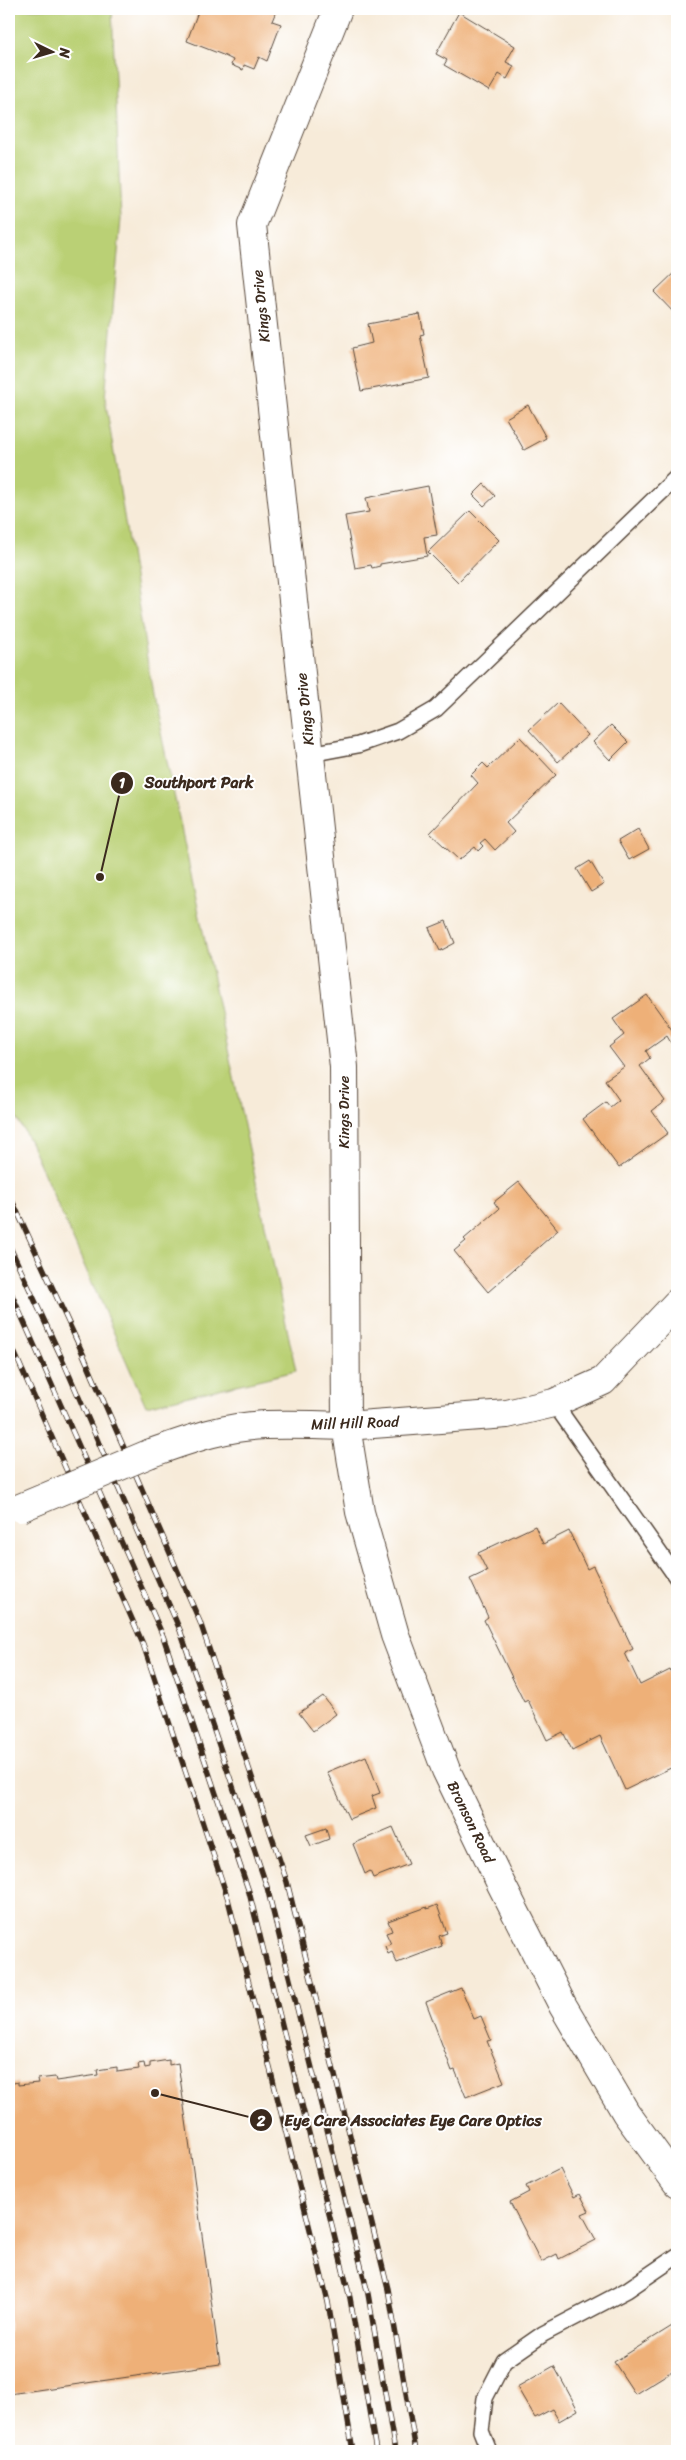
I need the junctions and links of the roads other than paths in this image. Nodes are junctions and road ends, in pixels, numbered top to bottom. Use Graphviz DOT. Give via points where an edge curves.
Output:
graph roads {
  1 [pos="338,9"];
  2 [pos="677,477"];
  3 [pos="310,754"];
  4 [pos="677,1303"];
  5 [pos="554,1403"];
  6 [pos="346,1426"];
  7 [pos="14,1510"];
  8 [pos="677,1578"];
  9 [pos="677,2183"];
  10 [pos="677,2256"];
  11 [pos="489,2451"];
  1 -- 3 [label="street, Kings Drive" via="252,225"];
  2 -- 3 [label="lane" via="436,708 398,731 358,745"];
  3 -- 6 [label="street, Kings Drive" via="344,1067"];
  4 -- 5 [label="street, Mill Hill Road" via="602,1381"];
  5 -- 6 [label="street, Mill Hill Road" via="507,1414"];
  5 -- 8 [label="lane"];
  6 -- 7 [label="street, Mill Hill Road, bridge" via="265,1425 202,1435"];
  6 -- 9 [label="street, Bronson Road" via="360,1512 395,1635 446,1770 563,2006 626,2113"];
  10 -- 11 [label="lane" via="627,2290 543,2334 504,2361 485,2398 481,2431"];
}
